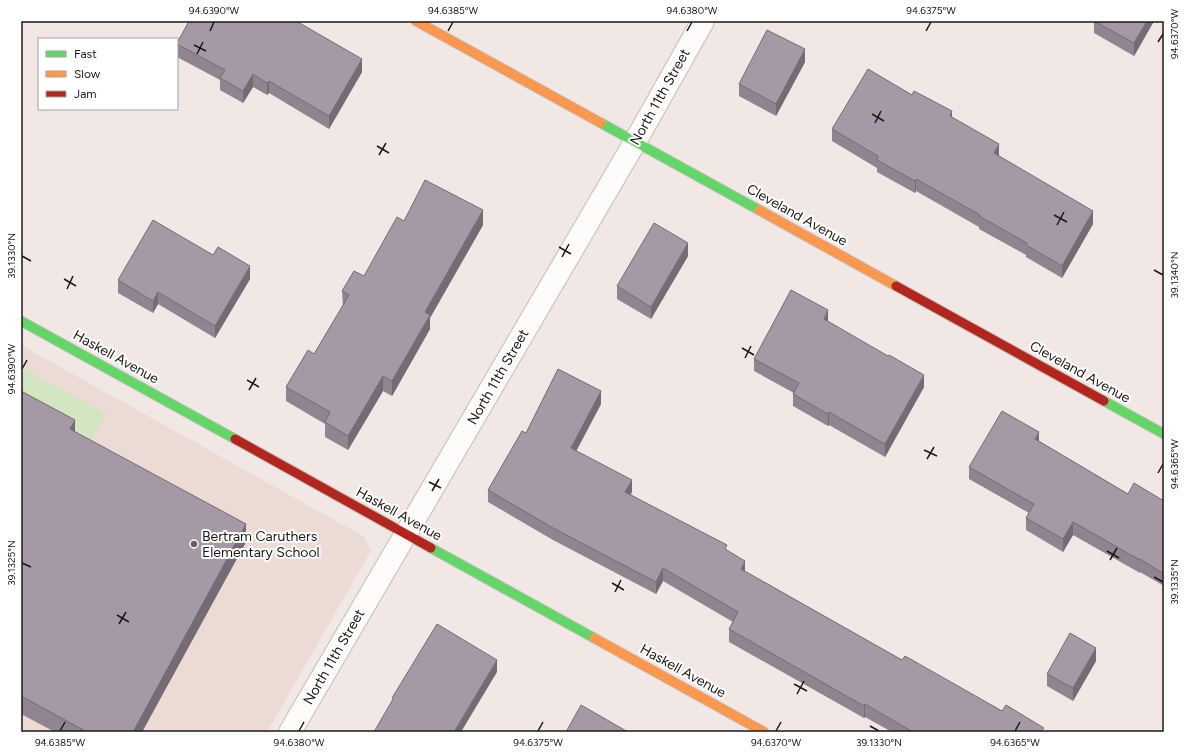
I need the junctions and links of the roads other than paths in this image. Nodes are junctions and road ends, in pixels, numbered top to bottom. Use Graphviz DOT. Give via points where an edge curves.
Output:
graph roads {
  1 [pos="416,21"];
  2 [pos="702,21"];
  3 [pos="635,142"];
  4 [pos="21,321"];
  5 [pos="1164,434"];
  6 [pos="406,534"];
  7 [pos="290,732"];
  8 [pos="764,732"];
  1 -- 3 [label="street, Cleveland Avenue"];
  2 -- 3 [label="street, North 11th Street"];
  3 -- 5 [label="street, Cleveland Avenue"];
  3 -- 6 [label="street, North 11th Street"];
  4 -- 6 [label="street, Haskell Avenue"];
  6 -- 7 [label="street, North 11th Street"];
  6 -- 8 [label="street, Haskell Avenue"];
}
